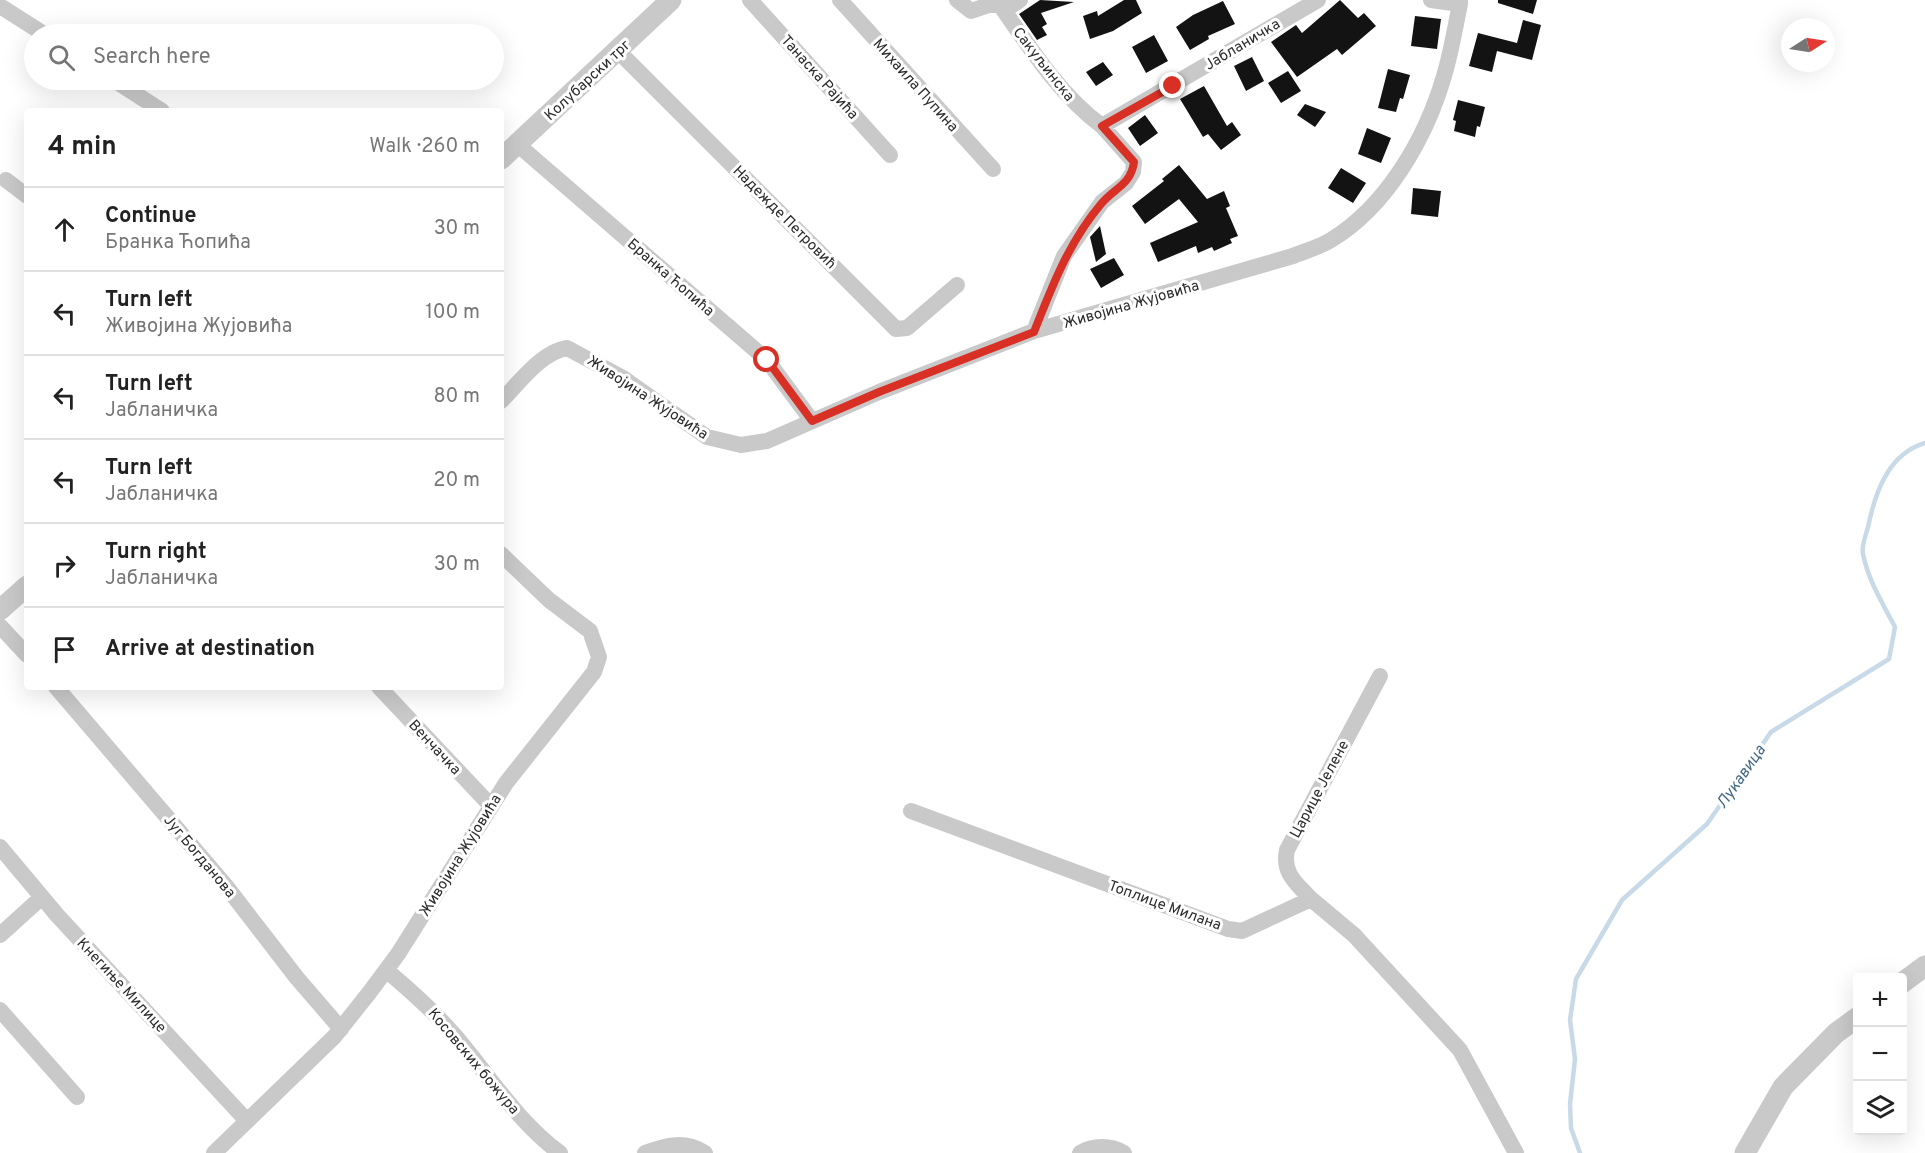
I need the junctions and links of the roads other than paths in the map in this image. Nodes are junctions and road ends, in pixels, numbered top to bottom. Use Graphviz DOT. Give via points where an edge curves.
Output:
graph roads {
  1 [pos="671,0"];
  2 [pos="750,0"];
  3 [pos="840,0"];
  4 [pos="957,0"];
  5 [pos="1020,0"];
  6 [pos="1318,0"];
  7 [pos="1431,0"];
  8 [pos="1460,2"];
  9 [pos="0,6"];
  10 [pos="1004,11"];
  11 [pos="29,24"];
  12 [pos="618,51"];
  13 [pos="129,90"];
  14 [pos="157,108"];
  15 [pos="1102,126"];
  16 [pos="517,144"];
  17 [pos="890,155"];
  18 [pos="504,156"];
  19 [pos="993,169"];
  20 [pos="6,180"];
  21 [pos="24,194"];
  22 [pos="957,285"];
  23 [pos="1034,332"];
  24 [pos="504,398"];
  25 [pos="812,421"];
  26 [pos="504,557"];
  27 [pos="24,589"];
  28 [pos="0,610"];
  29 [pos="0,626"];
  30 [pos="24,652"];
  31 [pos="1380,676"];
  32 [pos="59,690"];
  33 [pos="382,690"];
  34 [pos="491,807"];
  35 [pos="910,811"];
  36 [pos="0,847"];
  37 [pos="42,897"];
  38 [pos="1311,899"];
  39 [pos="0,935"];
  40 [pos="1925,966"];
  41 [pos="386,970"];
  42 [pos="1907,979"];
  43 [pos="0,1010"];
  44 [pos="1853,1020"];
  45 [pos="341,1029"];
  46 [pos="77,1097"];
  47 [pos="247,1121"];
  48 [pos="214,1153"];
  49 [pos="560,1153"];
  50 [pos="645,1153"];
  51 [pos="705,1153"];
  52 [pos="1080,1153"];
  53 [pos="1124,1153"];
  54 [pos="1516,1153"];
  55 [pos="1744,1153"];
  1 -- 12 [label="street, Колубарски трг"];
  2 -- 17 [label="street, Танаска Рајића"];
  3 -- 19 [label="street, Михаила Пупина"];
  4 -- 10 [label="street, Сакуљинска" via="971,11 989,5 1000,5"];
  5 -- 10 [label="street"];
  6 -- 15 [label="street, Јабланичка"];
  7 -- 8 [label="street"];
  8 -- 23 [label="street, Живојина Жујовића" via="1445,75 1432,112 1410,153 1387,188 1331,241 1217,280"];
  9 -- 11 [label="street"];
  10 -- 15 [label="street, Сакуљинска" via="1080,110"];
  12 -- 16 [label="street, Колубарски трг"];
  12 -- 22 [label="street, Надежде Петровић" via="896,328 907,328"];
  13 -- 14 [label="street"];
  15 -- 23 [label="street" via="1134,162 1133,172 1126,183 1102,202 1064,256"];
  16 -- 18 [label="street, Колубарски трг"];
  16 -- 25 [label="street, Бранка Ћопића" via="767,360"];
  20 -- 21 [label="street"];
  23 -- 25 [label="street, Живојина Жујовића"];
  24 -- 25 [label="street, Живојина Жујовића" via="544,359 567,348 623,378 707,437 741,445 767,441"];
  26 -- 34 [label="street, Живојина Жујовића" via="549,600 590,631 599,657 594,672"];
  27 -- 28 [label="street"];
  29 -- 30 [label="street"];
  31 -- 38 [label="street, Царице Јелене" via="1287,850 1286,872"];
  32 -- 45 [label="street, Југ Богданова" via="226,886"];
  33 -- 34 [label="street, Венчачка"];
  34 -- 41 [label="street, Живојина Жујовића"];
  35 -- 38 [label="street, Топлице Милана" via="1228,929 1242,931"];
  36 -- 37 [label="street, Кнегиње Милице"];
  37 -- 39 [label="street"];
  37 -- 47 [label="street, Кнегиње Милице"];
  38 -- 54 [label="street" via="1354,935 1460,1050"];
  40 -- 42 [label="street"];
  41 -- 45 [label="street, Живојина Жујовића"];
  41 -- 49 [label="street, Косовских божура" via="423,1000 535,1134"];
  43 -- 46 [label="street"];
  44 -- 55 [label="street" via="1783,1087"];
  45 -- 47 [label="street, Живојина Жујовића"];
  47 -- 48 [label="street, Живојина Жујовића"];
  50 -- 51 [label="street" via="666,1145 687,1145"];
  52 -- 53 [label="street" via="1090,1147"];
}
